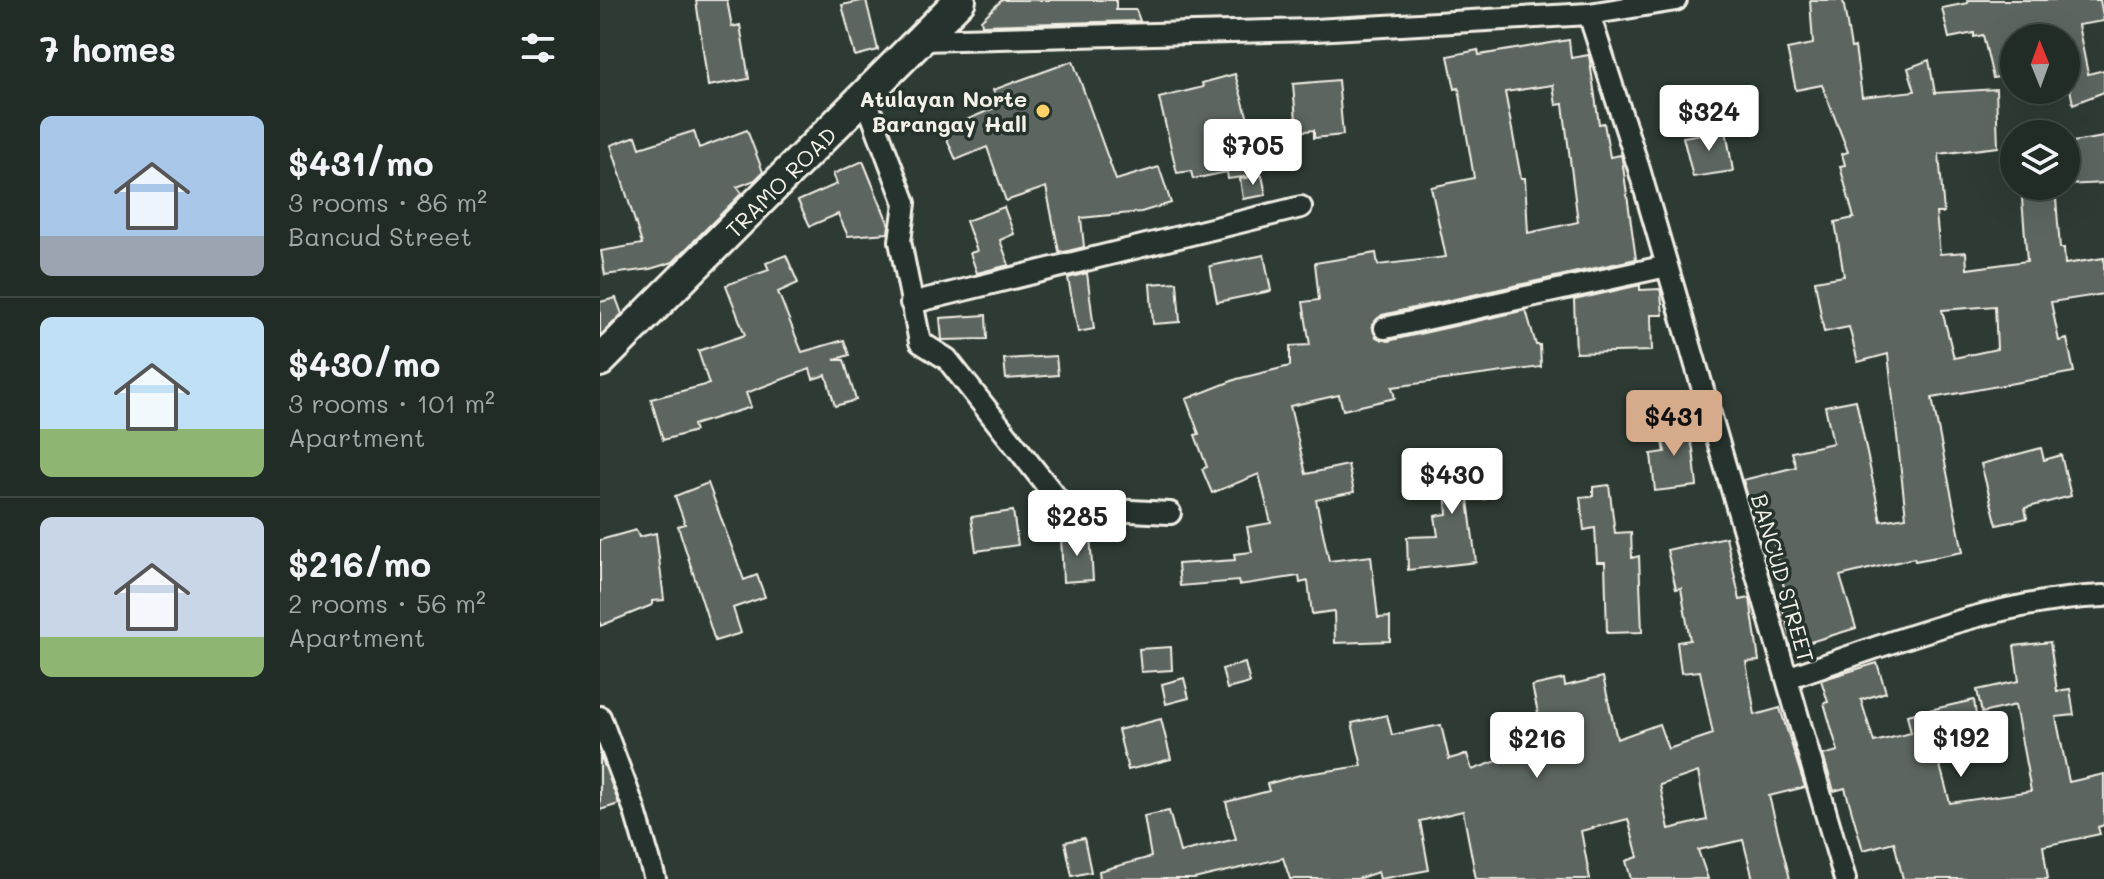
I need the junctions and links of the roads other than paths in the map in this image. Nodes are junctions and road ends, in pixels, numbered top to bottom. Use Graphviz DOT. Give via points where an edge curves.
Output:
graph roads {
  1 [pos="960,0"];
  2 [pos="1676,0"];
  3 [pos="1589,14"];
  4 [pos="921,40"];
  5 [pos="865,97"];
  6 [pos="1301,207"];
  7 [pos="1667,266"];
  8 [pos="911,303"];
  9 [pos="1385,328"];
  10 [pos="600,361"];
  11 [pos="1170,513"];
  12 [pos="2104,596"];
  13 [pos="1787,678"];
  14 [pos="600,717"];
  15 [pos="655,879"];
  16 [pos="1845,879"];
  1 -- 4 [label="main road, TRAMO ROAD"];
  2 -- 3 [label="street"];
  3 -- 4 [label="street" via="1315,30"];
  3 -- 7 [label="street, BANCUD STREET"];
  4 -- 5 [label="main road, TRAMO ROAD"];
  5 -- 8 [label="street" via="905,203 900,241"];
  5 -- 10 [label="main road, TRAMO ROAD"];
  6 -- 8 [label="street"];
  7 -- 9 [label="street"];
  7 -- 13 [label="street, BANCUD STREET"];
  8 -- 11 [label="street" via="920,342 947,359 1059,501 1072,508"];
  12 -- 13 [label="street" via="2049,602 1933,630"];
  13 -- 16 [label="street, BANCUD STREET"];
  14 -- 15 [label="street"];
}
